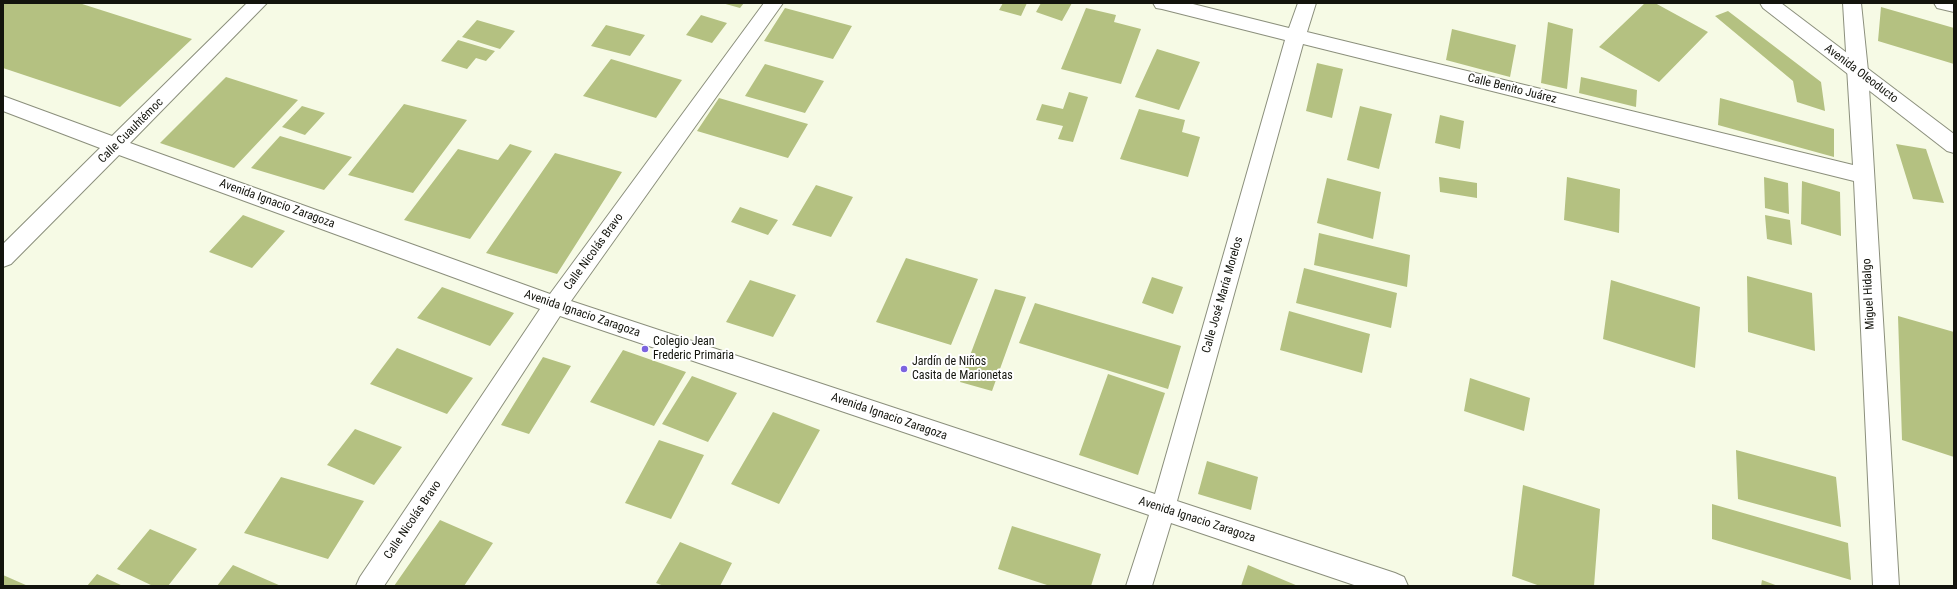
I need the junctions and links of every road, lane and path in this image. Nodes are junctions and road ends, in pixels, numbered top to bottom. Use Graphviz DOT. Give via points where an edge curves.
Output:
graph roads {
  1 [pos="258,3"];
  2 [pos="774,3"];
  3 [pos="1162,3"];
  4 [pos="1308,3"];
  5 [pos="1769,3"];
  6 [pos="1852,3"];
  7 [pos="1942,3"];
  8 [pos="1954,6"];
  9 [pos="1296,36"];
  10 [pos="1858,71"];
  11 [pos="3,102"];
  12 [pos="1954,145"];
  13 [pos="116,146"];
  14 [pos="1862,175"];
  15 [pos="3,258"];
  16 [pos="555,305"];
  17 [pos="1163,509"];
  18 [pos="369,586"];
  19 [pos="1139,586"];
  20 [pos="1394,586"];
  21 [pos="1886,586"];
  1 -- 13 [label="street, Calle Cuauhtémoc"];
  2 -- 16 [label="street, Calle Nicolás Bravo"];
  3 -- 9 [label="street, Calle Benito Juárez"];
  4 -- 9 [label="street, Calle José María Morelos"];
  5 -- 10 [label="street, Avenida Oleoducto"];
  6 -- 10 [label="street, Miguel Hidalgo"];
  7 -- 8 [label="street"];
  9 -- 14 [label="street, Calle Benito Juárez"];
  9 -- 17 [label="street, Calle José María Morelos"];
  10 -- 12 [label="street, Avenida Oleoducto"];
  10 -- 14 [label="street, Miguel Hidalgo"];
  11 -- 13 [label="street, Avenida Ignacio Zaragoza"];
  13 -- 15 [label="street, Calle Cuauhtémoc"];
  13 -- 16 [label="street, Avenida Ignacio Zaragoza"];
  14 -- 21 [label="street, Miguel Hidalgo"];
  16 -- 17 [label="street, Avenida Ignacio Zaragoza"];
  16 -- 18 [label="street, Calle Nicolás Bravo"];
  17 -- 19 [label="street, Calle José María Morelos"];
  17 -- 20 [label="street, Avenida Ignacio Zaragoza"];
}
